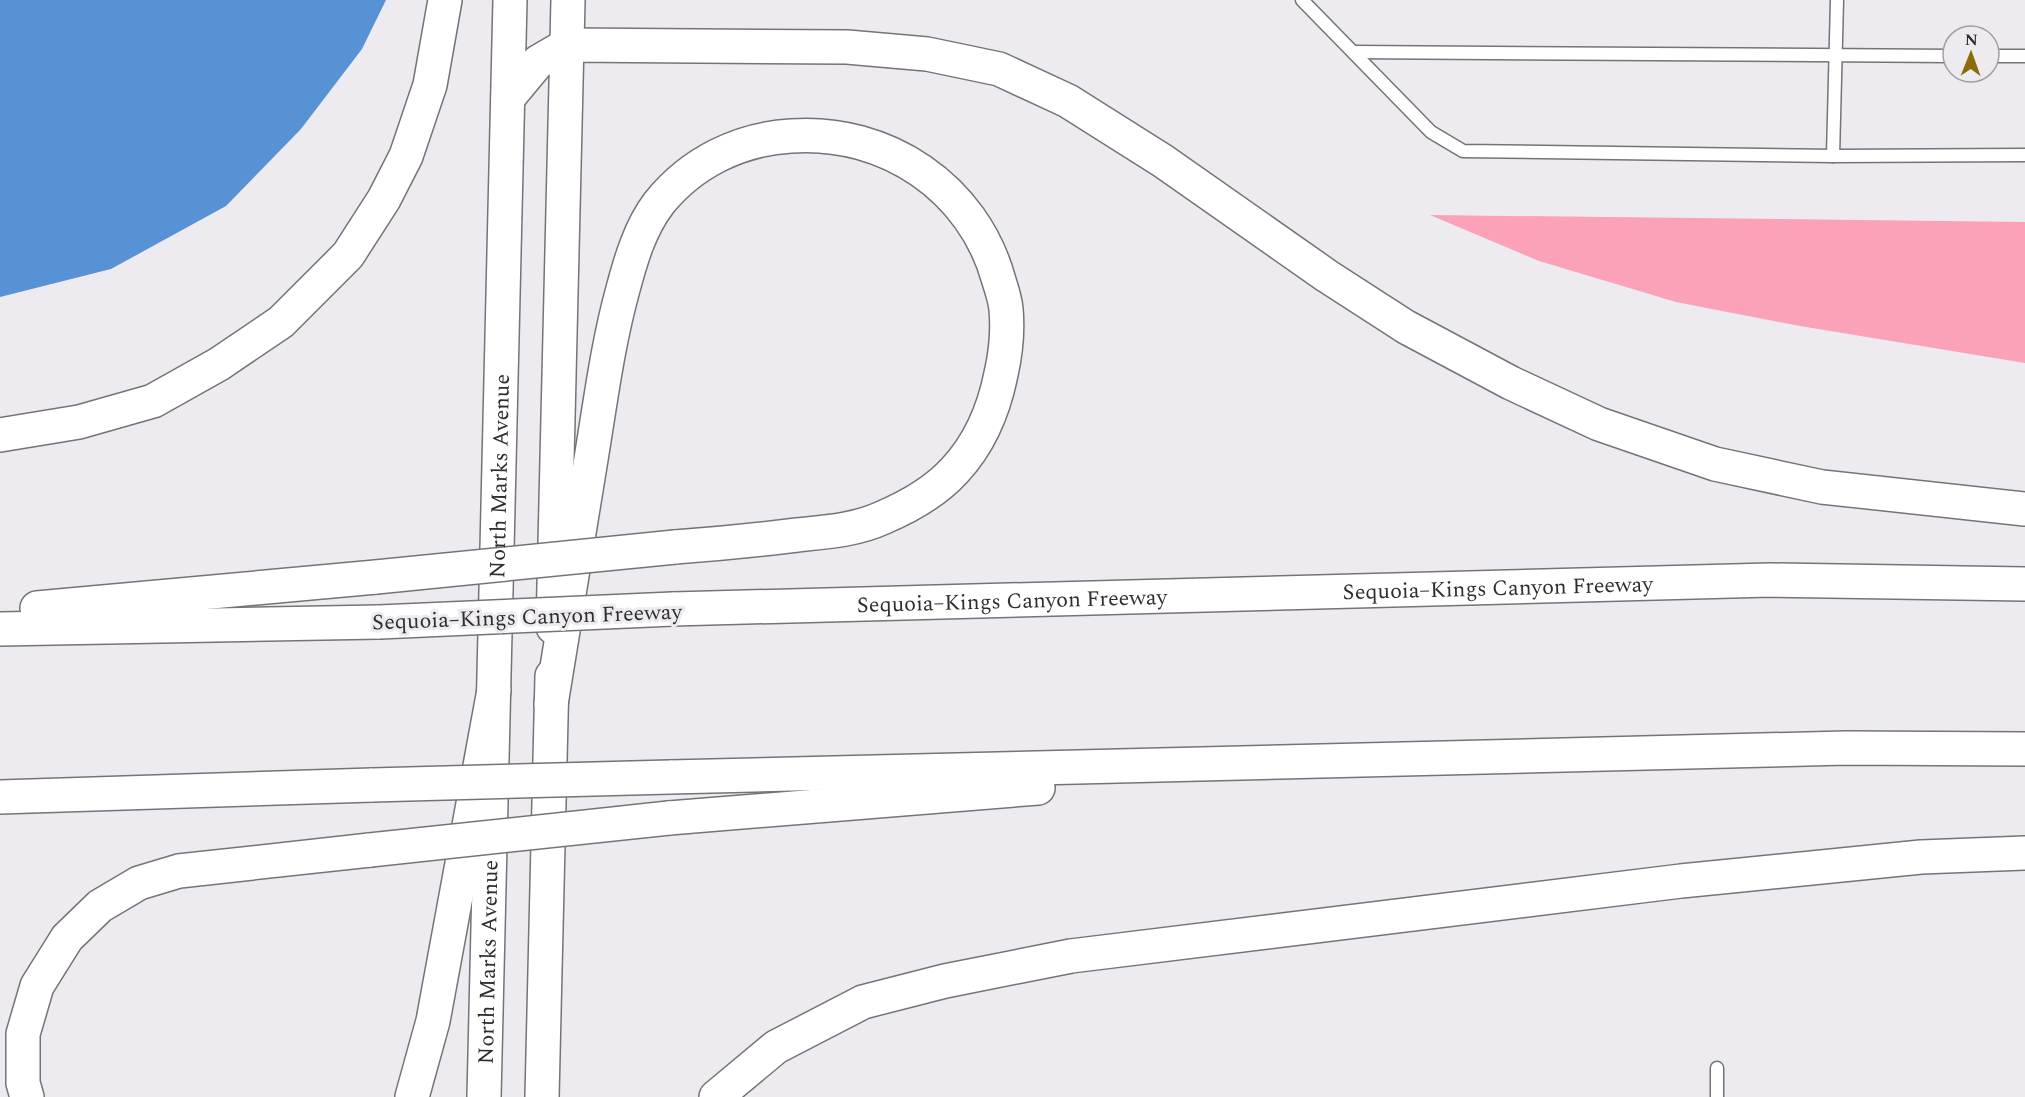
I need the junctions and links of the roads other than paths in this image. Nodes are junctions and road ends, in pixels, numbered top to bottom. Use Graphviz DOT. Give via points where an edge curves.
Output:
graph roads {
  1 [pos="445,0"];
  2 [pos="510,0"];
  3 [pos="568,0"];
  4 [pos="1302,0"];
  5 [pos="1837,0"];
  6 [pos="567,45"];
  7 [pos="1353,52"];
  8 [pos="1836,55"];
  9 [pos="1941,56"];
  10 [pos="2001,56"];
  11 [pos="2025,56"];
  12 [pos="508,98"];
  13 [pos="2025,155"];
  14 [pos="1833,156"];
  15 [pos="0,435"];
  16 [pos="2025,508"];
  17 [pos="2025,584"];
  18 [pos="0,612"];
  19 [pos="0,629"];
  20 [pos="494,690"];
  21 [pos="551,704"];
  22 [pos="2025,749"];
  23 [pos="1420,758"];
  24 [pos="0,797"];
  25 [pos="2025,853"];
  26 [pos="1717,1068"];
  27 [pos="27,1097"];
  28 [pos="412,1097"];
  29 [pos="484,1097"];
  30 [pos="542,1097"];
  31 [pos="716,1097"];
  32 [pos="1717,1097"];
  1 -- 15 [label="main road" via="430,85 406,156 348,255 281,322 219,364 153,401 79,422"];
  2 -- 12 [label="main road, North Marks Avenue"];
  3 -- 6 [label="main road"];
  4 -- 7 [label="lane"];
  5 -- 8 [label="lane"];
  6 -- 12 [label="main road" via="538,62"];
  6 -- 16 [label="main road" via="847,48 927,54 999,69 1068,100 1406,327 1599,424 1715,464 1822,487"];
  6 -- 21 [label="main road"];
  7 -- 8 [label="lane"];
  7 -- 14 [label="lane" via="1431,132 1463,151"];
  8 -- 9 [label="lane"];
  8 -- 14 [label="lane"];
  10 -- 11 [label="lane"];
  12 -- 20 [label="main road, North Marks Avenue"];
  13 -- 14 [label="lane"];
  17 -- 19 [label="main road, Sequoia–Kings Canyon Freeway, bridge" via="1770,580 673,609 379,622"];
  18 -- 21 [label="main road, bridge" via="376,577 675,548 843,530 881,519 925,495 954,471 981,436 998,390 1007,346 1006,306 994,262 979,229 950,193 926,173 861,142 818,134 769,137 724,150 684,178 658,204 635,247 611,335"];
  20 -- 28 [label="main road" via="433,1021"];
  20 -- 29 [label="main road, North Marks Avenue"];
  21 -- 30 [label="main road"];
  22 -- 23 [label="main road" via="1846,748"];
  23 -- 24 [label="main road, bridge"];
  23 -- 27 [label="main road, bridge" via="669,818 179,871 139,884 100,906 67,938 36,986 23,1034 23,1083"];
  25 -- 31 [label="main road" via="1921,857 1682,881 1071,956 863,1002 776,1047"];
  26 -- 32 [label="lane"];
}
